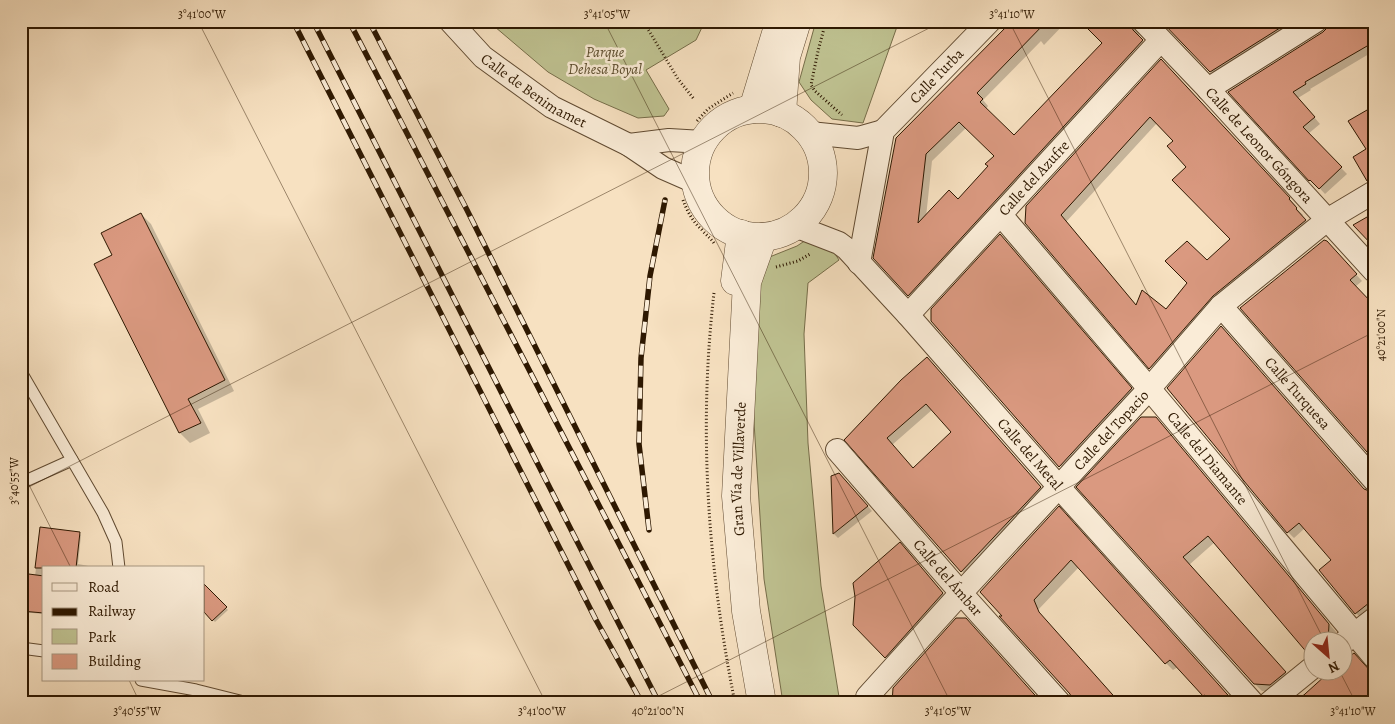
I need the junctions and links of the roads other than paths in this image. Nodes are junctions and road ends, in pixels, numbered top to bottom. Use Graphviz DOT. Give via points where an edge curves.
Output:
graph roads {
  1 [pos="450,21"];
  2 [pos="780,21"];
  3 [pos="797,21"];
  4 [pos="990,21"];
  5 [pos="1143,21"];
  6 [pos="1316,21"];
  7 [pos="1160,41"];
  8 [pos="1208,89"];
  9 [pos="746,99"];
  10 [pos="782,113"];
  11 [pos="884,131"];
  12 [pos="699,132"];
  13 [pos="810,134"];
  14 [pos="628,144"];
  15 [pos="688,188"];
  16 [pos="1374,192"];
  17 [pos="1001,215"];
  18 [pos="1327,220"];
  19 [pos="795,226"];
  20 [pos="752,235"];
  21 [pos="860,263"];
  22 [pos="1374,271"];
  23 [pos="1221,306"];
  24 [pos="908,315"];
  25 [pos="21,372"];
  26 [pos="1149,389"];
  27 [pos="836,450"];
  28 [pos="72,460"];
  29 [pos="1374,480"];
  30 [pos="21,483"];
  31 [pos="1059,486"];
  32 [pos="120,566"];
  33 [pos="960,593"];
  34 [pos="1374,619"];
  35 [pos="1343,632"];
  36 [pos="1352,637"];
  37 [pos="1352,641"];
  38 [pos="21,648"];
  39 [pos="42,651"];
  40 [pos="1374,657"];
  41 [pos="1302,676"];
  42 [pos="152,682"];
  43 [pos="869,700"];
  44 [pos="242,703"];
  45 [pos="756,703"];
  46 [pos="762,703"];
  47 [pos="1060,703"];
  48 [pos="1253,703"];
  49 [pos="1269,703"];
  1 -- 14 [label="street, Calle de Benimamet" via="483,57 552,107"];
  2 -- 9 [label="street"];
  3 -- 10 [label="street" via="786,57"];
  4 -- 11 [label="street, Calle Turba"];
  5 -- 7 [label="street, Calle de Leonor Góngora"];
  6 -- 8 [label="street"];
  7 -- 8 [label="street, Calle de Leonor Góngora"];
  7 -- 17 [label="street, Calle del Azufre"];
  8 -- 18 [label="street, Calle de Leonor Góngora"];
  9 -- 10 [label="street"];
  9 -- 12 [label="street" via="716,126"];
  10 -- 13 [label="street" via="797,121"];
  11 -- 13 [label="street" via="858,138"];
  11 -- 21 [label="street"];
  12 -- 14 [label="street" via="669,140"];
  12 -- 15 [label="street" via="696,161"];
  13 -- 19 [label="street" via="820,152 823,172 820,193 810,211"];
  14 -- 15 [label="street, Calle de Benimamet"];
  15 -- 20 [label="street" via="725,227"];
  16 -- 18 [label="street, Calle del Topacio"];
  17 -- 24 [label="street, Calle del Azufre"];
  17 -- 26 [label="street, Calle del Diamante"];
  18 -- 22 [label="street, Calle de Leonor Góngora"];
  18 -- 23 [label="street, Calle del Topacio"];
  19 -- 20 [label="street" via="785,231"];
  19 -- 21 [label="street, Calle del Metal" via="839,243"];
  20 -- 45 [label="street, Gran Vía de Villaverde" via="735,283 728,393 728,498 739,611"];
  20 -- 46 [label="street, Gran Vía de Villaverde" via="736,496 746,611"];
  21 -- 24 [label="street, Calle del Metal"];
  23 -- 26 [label="street, Calle del Topacio"];
  23 -- 29 [label="street, Calle Turquesa"];
  24 -- 31 [label="street, Calle del Metal"];
  25 -- 28 [label="lane"];
  26 -- 31 [label="street, Calle del Topacio"];
  26 -- 35 [label="street, Calle del Diamante"];
  27 -- 33 [label="street, Calle del Ámbar"];
  28 -- 30 [label="lane"];
  28 -- 32 [label="lane" via="103,513 116,542"];
  31 -- 33 [label="street, Calle del Topacio"];
  31 -- 48 [label="street, Calle del Metal"];
  33 -- 43 [label="street, Calle del Topacio"];
  33 -- 47 [label="street, Calle del Ámbar"];
  34 -- 36 [label="street"];
  37 -- 40 [label="street, Calle del Diamante"];
  38 -- 39 [label="lane"];
  41 -- 49 [label="street"];
  42 -- 44 [label="lane"];
}
